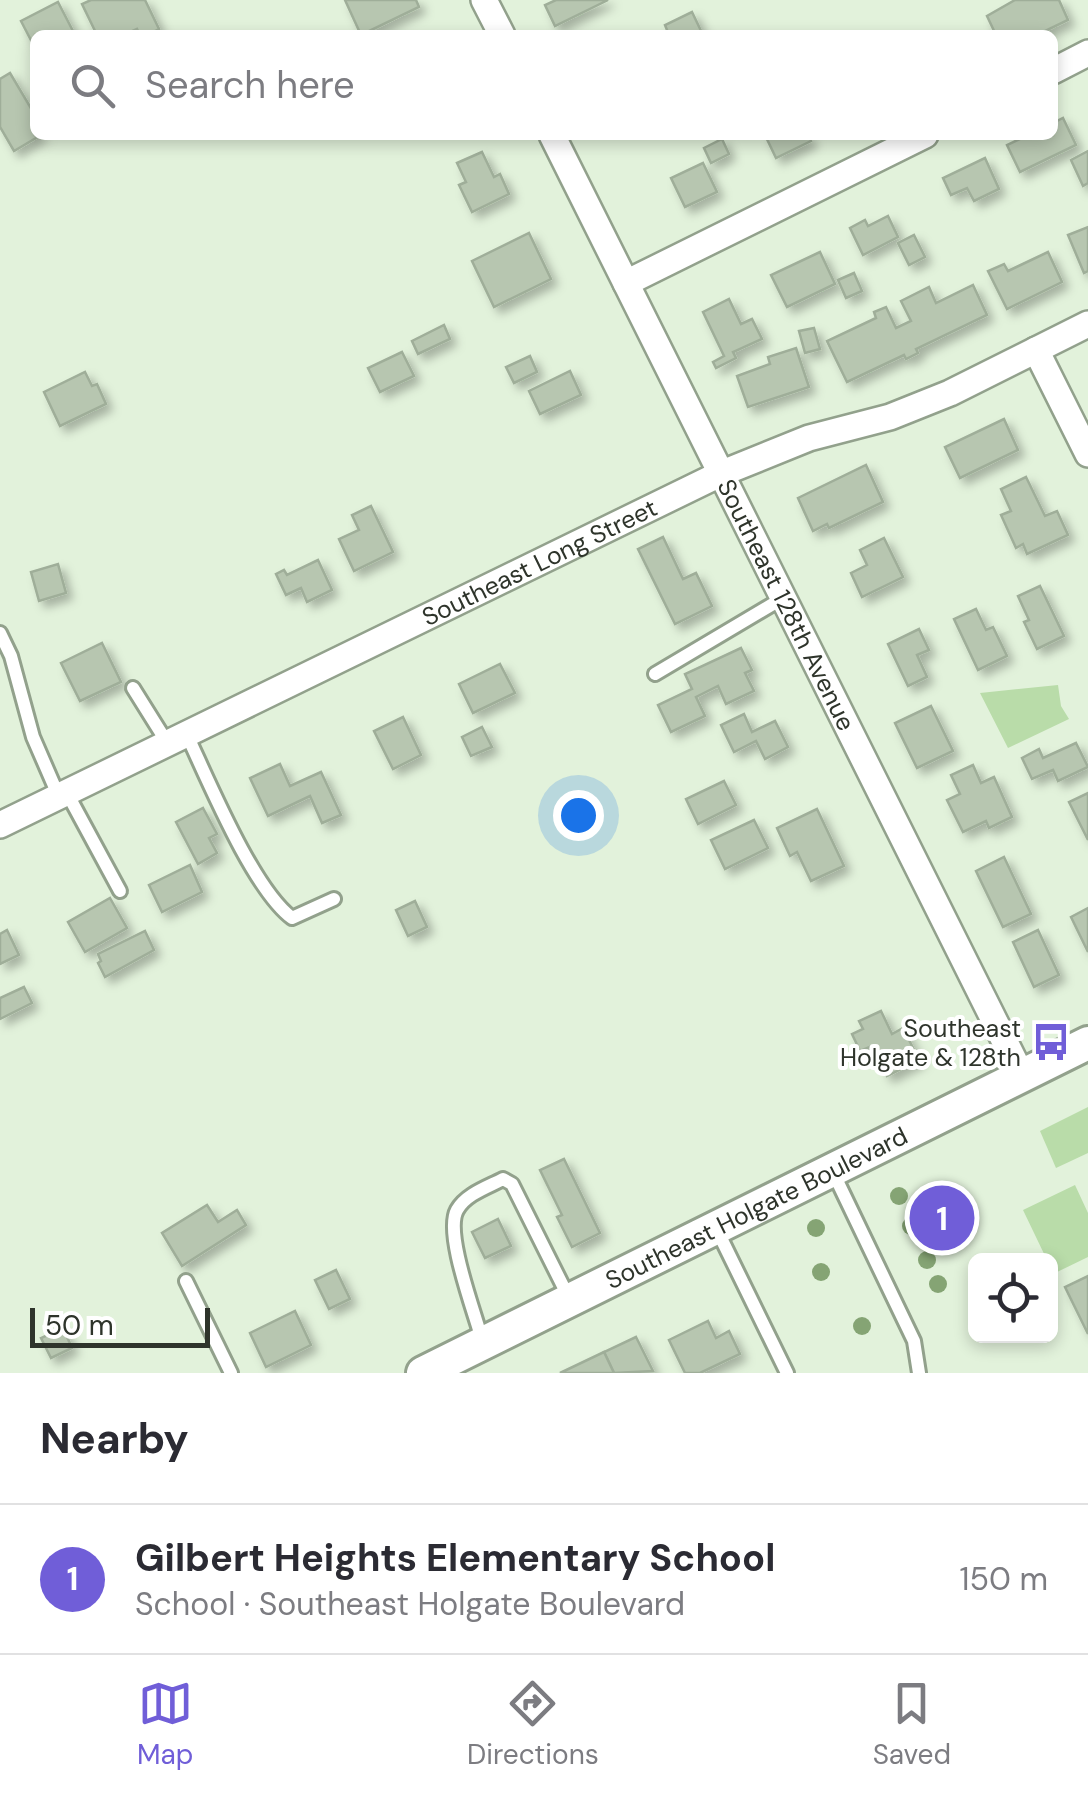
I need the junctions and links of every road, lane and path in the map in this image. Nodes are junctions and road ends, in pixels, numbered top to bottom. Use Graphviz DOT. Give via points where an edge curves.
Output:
graph roads {
  1 [pos="484,0"];
  2 [pos="499,30"];
  3 [pos="1088,53"];
  4 [pos="1058,68"];
  5 [pos="554,140"];
  6 [pos="915,140"];
  7 [pos="626,283"];
  8 [pos="1088,324"];
  9 [pos="1036,350"];
  10 [pos="1088,454"];
  11 [pos="720,474"];
  12 [pos="783,598"];
  13 [pos="0,633"];
  14 [pos="656,674"];
  15 [pos="133,688"];
  16 [pos="178,740"];
  17 [pos="63,795"];
  18 [pos="0,825"];
  19 [pos="120,892"];
  20 [pos="334,899"];
  21 [pos="1088,1044"];
  22 [pos="1022,1076"];
  23 [pos="832,1170"];
  24 [pos="716,1228"];
  25 [pos="186,1281"];
  26 [pos="570,1300"];
  27 [pos="471,1357"];
  28 [pos="231,1373"];
  29 [pos="424,1373"];
  30 [pos="788,1373"];
  31 [pos="919,1373"];
  1 -- 2 [label="street"];
  3 -- 4 [label="street"];
  5 -- 7 [label="street, Southeast 128th Avenue"];
  6 -- 7 [label="street"];
  7 -- 11 [label="street, Southeast 128th Avenue"];
  8 -- 9 [label="street, Southeast Long Street"];
  9 -- 10 [label="street"];
  9 -- 11 [label="street, Southeast Long Street" via="890,417 809,438"];
  11 -- 12 [label="street, Southeast 128th Avenue"];
  11 -- 16 [label="street, Southeast Long Street"];
  12 -- 14 [label="lane"];
  12 -- 22 [label="street, Southeast 128th Avenue"];
  13 -- 17 [label="lane" via="33,737"];
  15 -- 16 [label="lane"];
  16 -- 17 [label="street, Southeast Long Street"];
  16 -- 20 [label="lane" via="277,907 292,918"];
  17 -- 18 [label="street, Southeast Long Street"];
  17 -- 19 [label="lane"];
  21 -- 22 [label="street, Southeast Holgate Boulevard"];
  22 -- 23 [label="street, Southeast Holgate Boulevard"];
  23 -- 24 [label="street, Southeast Holgate Boulevard"];
  23 -- 31 [label="lane" via="914,1341"];
  24 -- 26 [label="street, Southeast Holgate Boulevard"];
  24 -- 30 [label="lane"];
  25 -- 28 [label="lane"];
  26 -- 27 [label="street, Southeast Holgate Boulevard"];
  26 -- 27 [label="lane" via="512,1184 503,1180 470,1196 452,1229"];
  27 -- 29 [label="street, Southeast Holgate Boulevard"];
}
